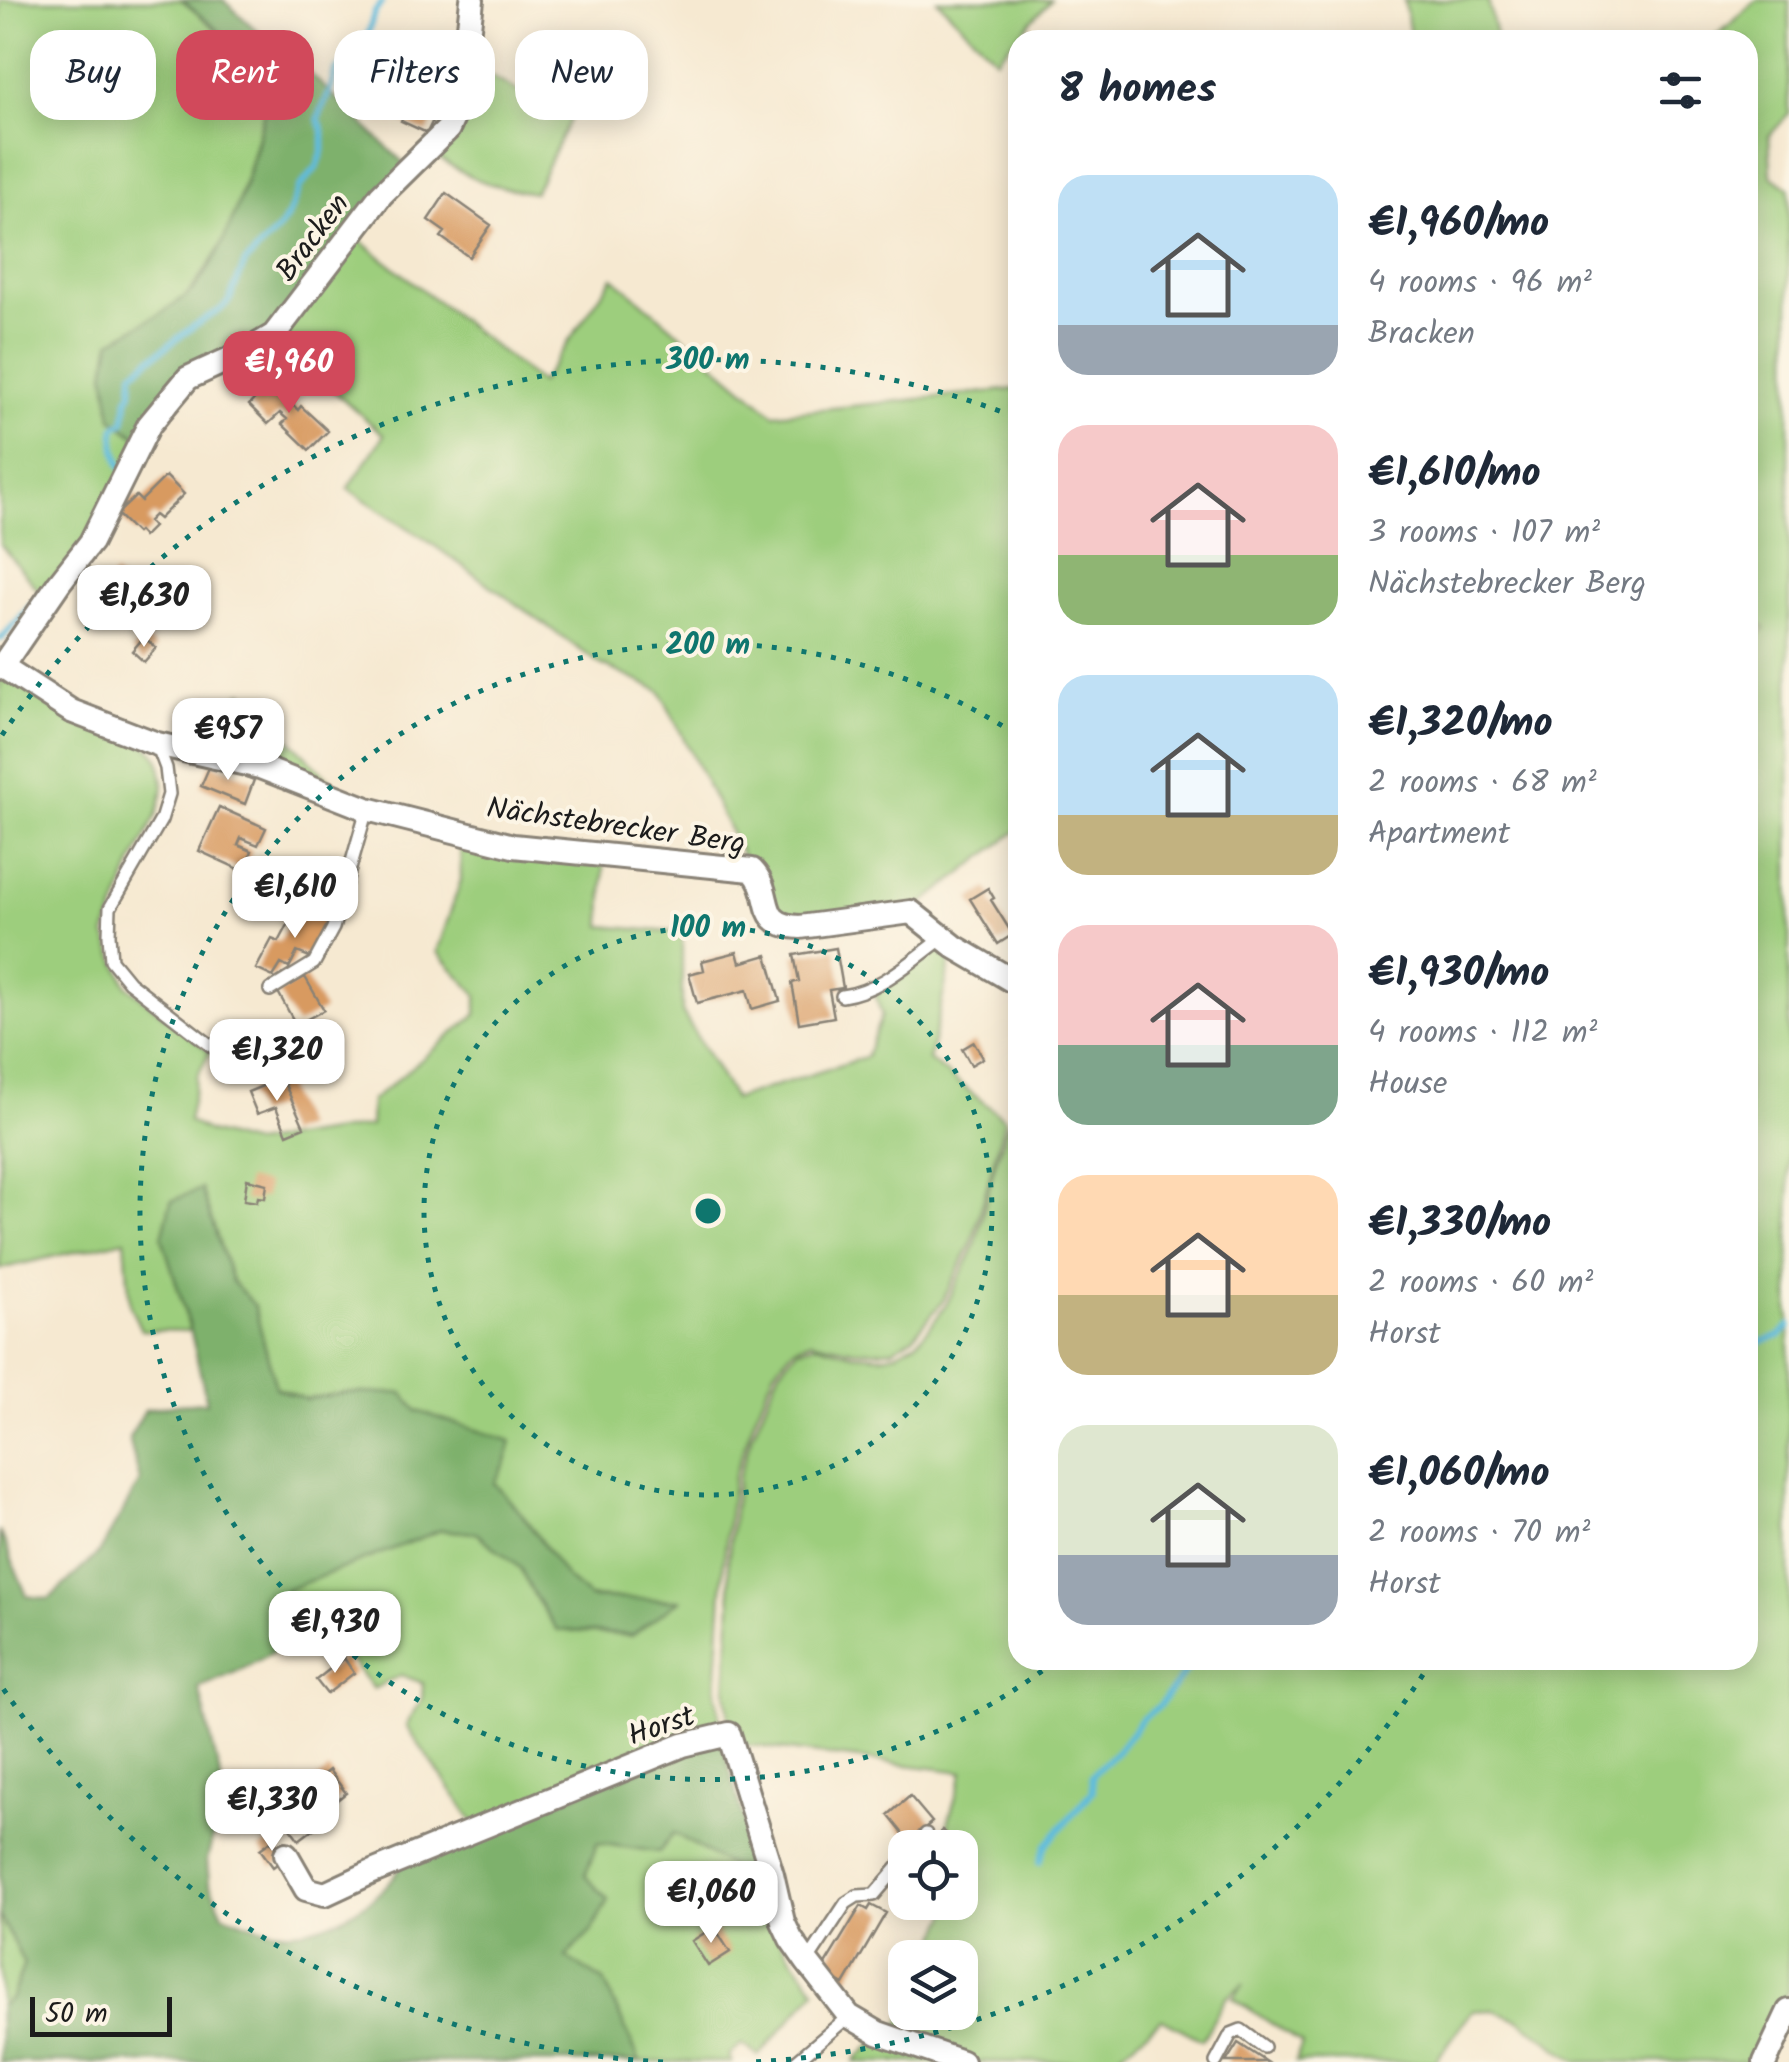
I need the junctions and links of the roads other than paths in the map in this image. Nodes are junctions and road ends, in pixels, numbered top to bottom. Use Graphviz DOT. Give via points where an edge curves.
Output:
graph roads {
  1 [pos="472,0"];
  2 [pos="1,666"];
  3 [pos="156,744"];
  4 [pos="367,809"];
  5 [pos="943,938"];
  6 [pos="1008,978"];
  7 [pos="270,990"];
  8 [pos="842,996"];
  9 [pos="284,1066"];
  10 [pos="286,1854"];
  11 [pos="888,1879"];
  12 [pos="806,1962"];
  13 [pos="1789,2011"];
  14 [pos="849,2016"];
  15 [pos="1264,2047"];
  16 [pos="795,2062"];
  17 [pos="961,2062"];
  18 [pos="1216,2062"];
  19 [pos="1765,2062"];
  1 -- 2 [label="street, Bracken" via="461,100 448,129 381,195 274,334 188,378 149,426 92,542"];
  2 -- 3 [label="street, Nächstebrecker Berg" via="70,711"];
  3 -- 4 [label="street, Nächstebrecker Berg" via="260,766"];
  3 -- 9 [label="lane" via="169,794 110,908 112,960 129,982 232,1062 259,1070"];
  4 -- 5 [label="street, Nächstebrecker Berg" via="513,846 752,870 768,910 786,927 911,912"];
  4 -- 7 [label="lane" via="333,928 314,963"];
  5 -- 6 [label="street, Nächstebrecker Berg"];
  5 -- 8 [label="lane" via="877,985"];
  10 -- 12 [label="street, Horst" via="306,1890 325,1894 683,1745 729,1734 784,1922"];
  11 -- 12 [label="lane" via="874,1895 846,1903"];
  12 -- 14 [label="street, Horst"];
  13 -- 19 [label="street"];
  14 -- 16 [label="lane"];
  14 -- 17 [label="street, Horst" via="878,2034"];
  15 -- 18 [label="lane" via="1240,2030"];
}
